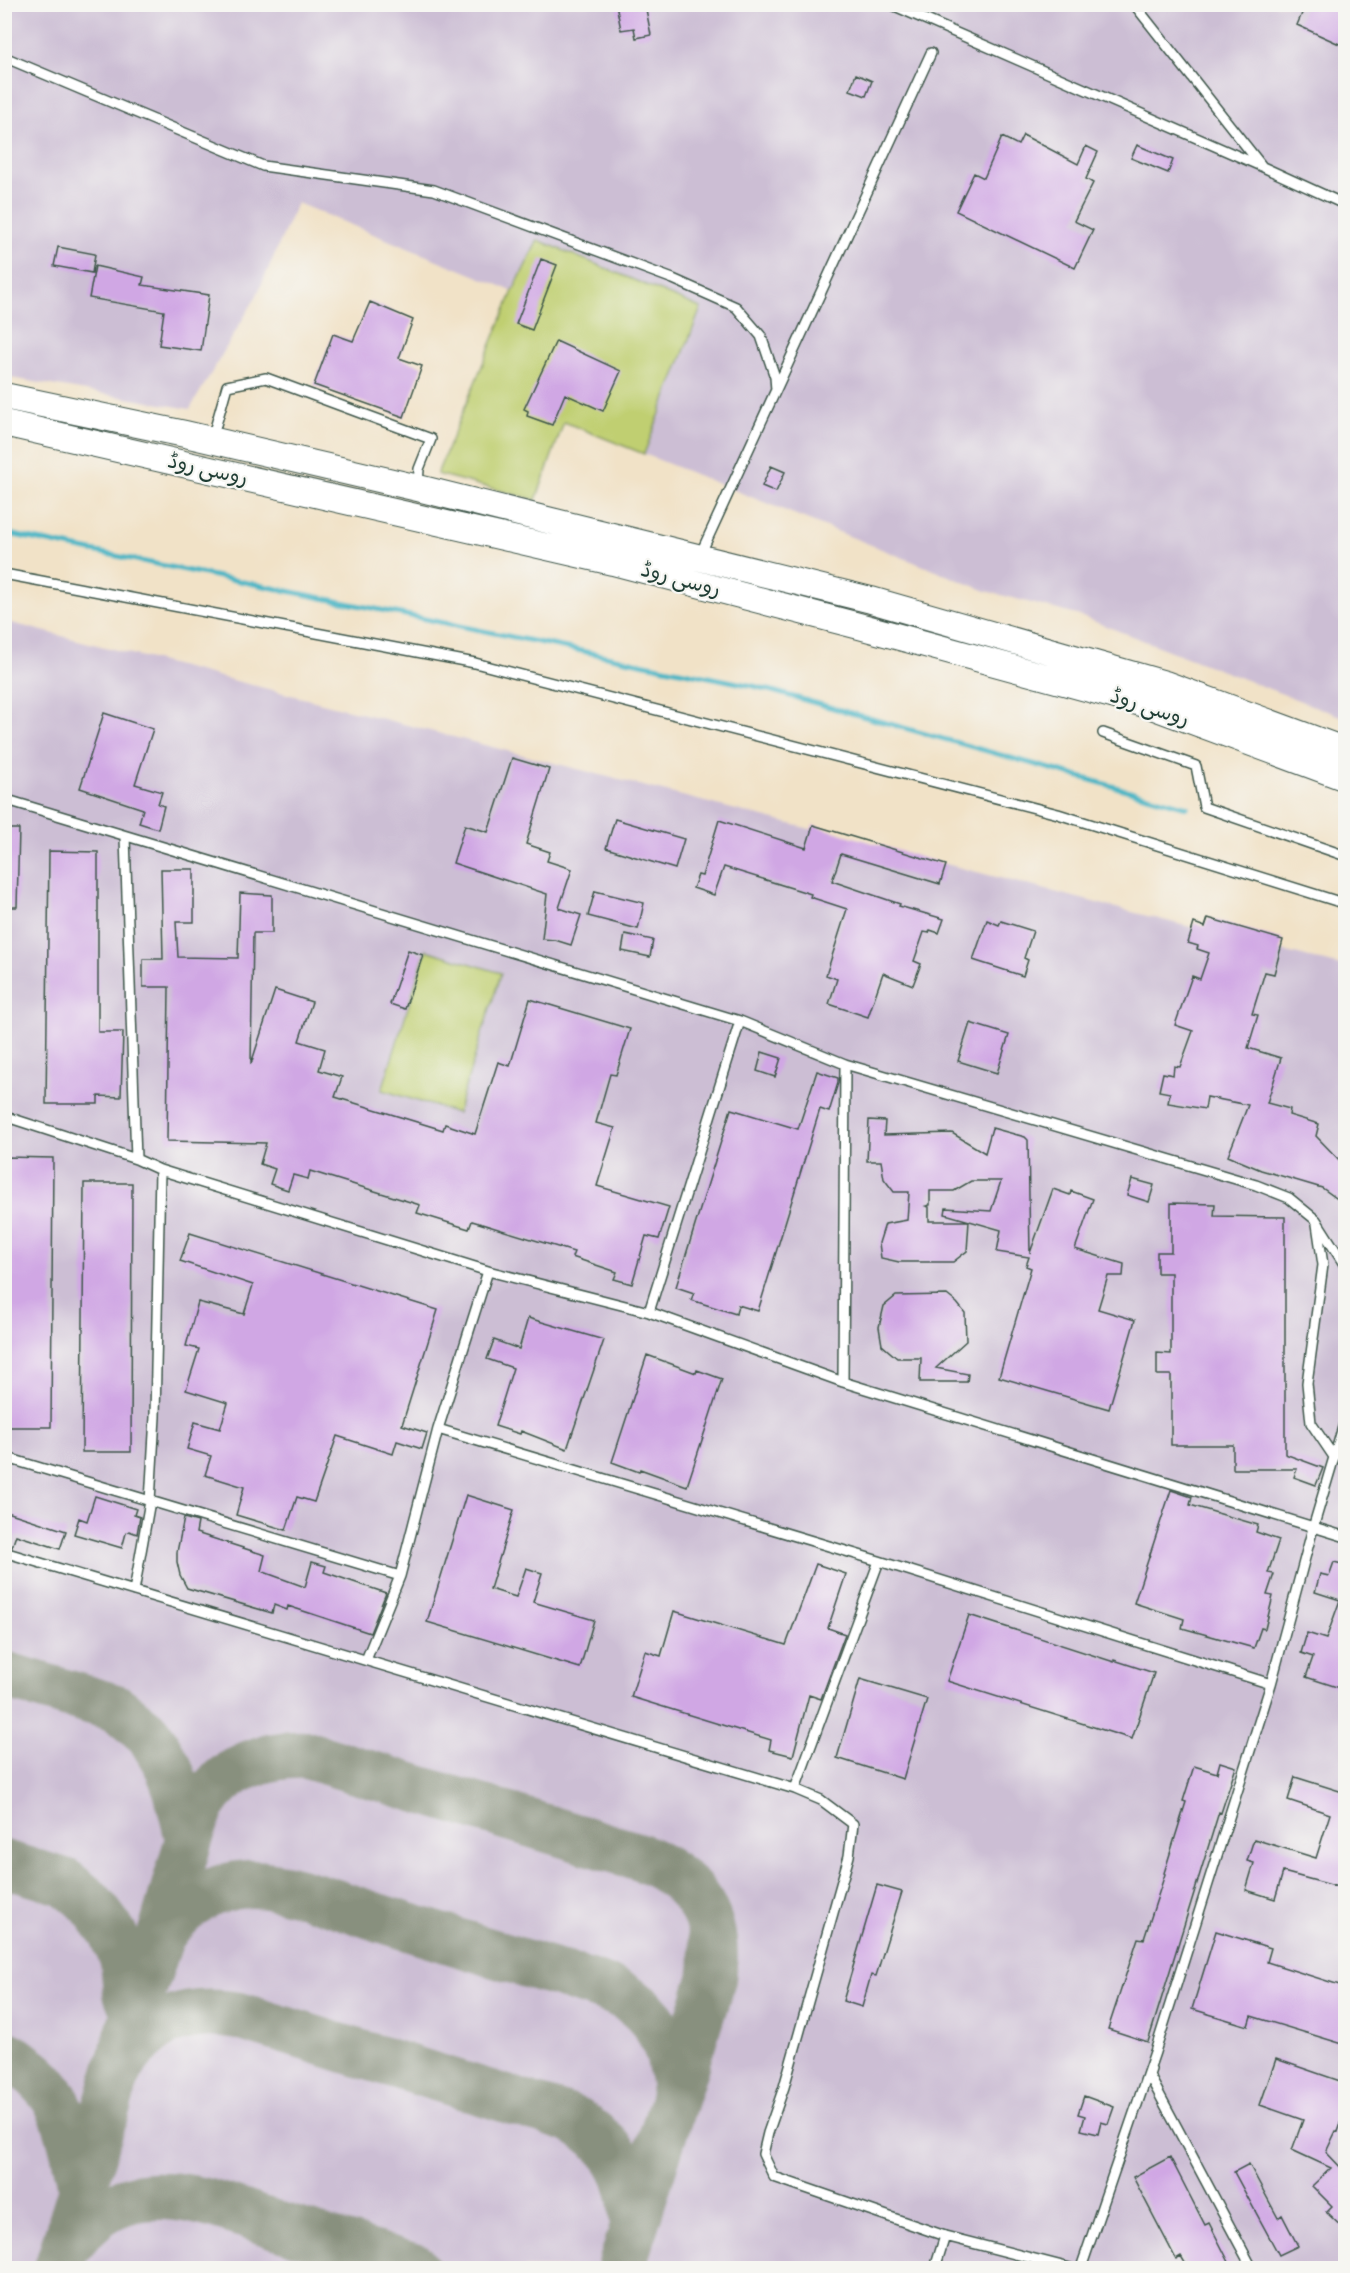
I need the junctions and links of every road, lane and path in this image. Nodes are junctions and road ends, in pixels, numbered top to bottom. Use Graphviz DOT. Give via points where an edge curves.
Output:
graph roads {
  1 [pos="890,4"];
  2 [pos="1134,4"];
  3 [pos="931,53"];
  4 [pos="4,57"];
  5 [pos="1263,167"];
  6 [pos="1346,206"];
  7 [pos="776,390"];
  8 [pos="4,396"];
  9 [pos="4,423"];
  10 [pos="211,440"];
  11 [pos="203,468"];
  12 [pos="418,488"];
  13 [pos="699,557"];
  14 [pos="4,574"];
  15 [pos="1103,733"];
  16 [pos="1346,751"];
  17 [pos="1346,778"];
  18 [pos="4,800"];
  19 [pos="125,837"];
  20 [pos="1346,856"];
  21 [pos="1346,904"];
  22 [pos="740,1021"];
  23 [pos="845,1064"];
  24 [pos="4,1116"];
  25 [pos="136,1159"];
  26 [pos="160,1170"];
  27 [pos="1316,1220"];
  28 [pos="1346,1267"];
  29 [pos="488,1271"];
  30 [pos="649,1312"];
  31 [pos="843,1382"];
  32 [pos="1346,1417"];
  33 [pos="438,1429"];
  34 [pos="4,1456"];
  35 [pos="1334,1456"];
  36 [pos="150,1501"];
  37 [pos="1312,1528"];
  38 [pos="1346,1538"];
  39 [pos="4,1552"];
  40 [pos="879,1561"];
  41 [pos="400,1576"];
  42 [pos="134,1591"];
  43 [pos="366,1660"];
  44 [pos="1271,1684"];
  45 [pos="795,1789"];
  46 [pos="1155,2052"];
  47 [pos="945,2236"];
  48 [pos="935,2268"];
  49 [pos="1070,2268"];
  50 [pos="1081,2268"];
  51 [pos="1252,2268"];
  1 -- 5 [label="lane"];
  2 -- 5 [label="lane"];
  3 -- 7 [label="lane"];
  4 -- 7 [label="lane" via="263,166 434,190 673,279 735,307 761,336"];
  5 -- 6 [label="lane"];
  7 -- 13 [label="lane"];
  8 -- 10 [label="main road, روسی روڈ"];
  9 -- 11 [label="main road, روسی روڈ"];
  10 -- 11 [label="main road"];
  10 -- 12 [label="main road, روسی روڈ"];
  10 -- 12 [label="lane" via="227,386 266,378 431,438 419,469"];
  11 -- 17 [label="main road, روسی روڈ" via="614,561 859,626 1152,706"];
  12 -- 13 [label="main road, روسی روڈ"];
  13 -- 16 [label="main road, روسی روڈ" via="871,600 1166,684"];
  14 -- 21 [label="lane" via="475,663 1058,814"];
  15 -- 20 [label="lane" via="1196,766 1204,807"];
  18 -- 19 [label="lane"];
  19 -- 22 [label="lane"];
  19 -- 25 [label="lane"];
  22 -- 23 [label="lane"];
  22 -- 30 [label="lane"];
  23 -- 27 [label="lane" via="1256,1185 1289,1198"];
  23 -- 31 [label="lane"];
  24 -- 25 [label="lane"];
  25 -- 26 [label="lane"];
  26 -- 29 [label="lane"];
  26 -- 36 [label="lane"];
  27 -- 28 [label="lane"];
  27 -- 35 [label="lane" via="1323,1265 1307,1383 1311,1423"];
  29 -- 30 [label="lane"];
  29 -- 33 [label="lane"];
  30 -- 31 [label="lane"];
  31 -- 37 [label="lane"];
  32 -- 35 [label="lane"];
  33 -- 40 [label="lane"];
  33 -- 41 [label="lane"];
  34 -- 36 [label="lane"];
  35 -- 37 [label="lane"];
  36 -- 41 [label="lane"];
  36 -- 42 [label="lane"];
  37 -- 38 [label="lane"];
  37 -- 44 [label="lane"];
  39 -- 42 [label="lane"];
  40 -- 44 [label="lane"];
  40 -- 45 [label="lane"];
  41 -- 43 [label="lane"];
  42 -- 43 [label="lane"];
  43 -- 45 [label="lane"];
  44 -- 46 [label="lane"];
  45 -- 47 [label="lane" via="821,1800 853,1824 849,1856 764,2154 774,2177"];
  46 -- 50 [label="lane"];
  46 -- 51 [label="lane" via="1149,2075"];
  47 -- 48 [label="lane"];
  47 -- 49 [label="lane"];
}
